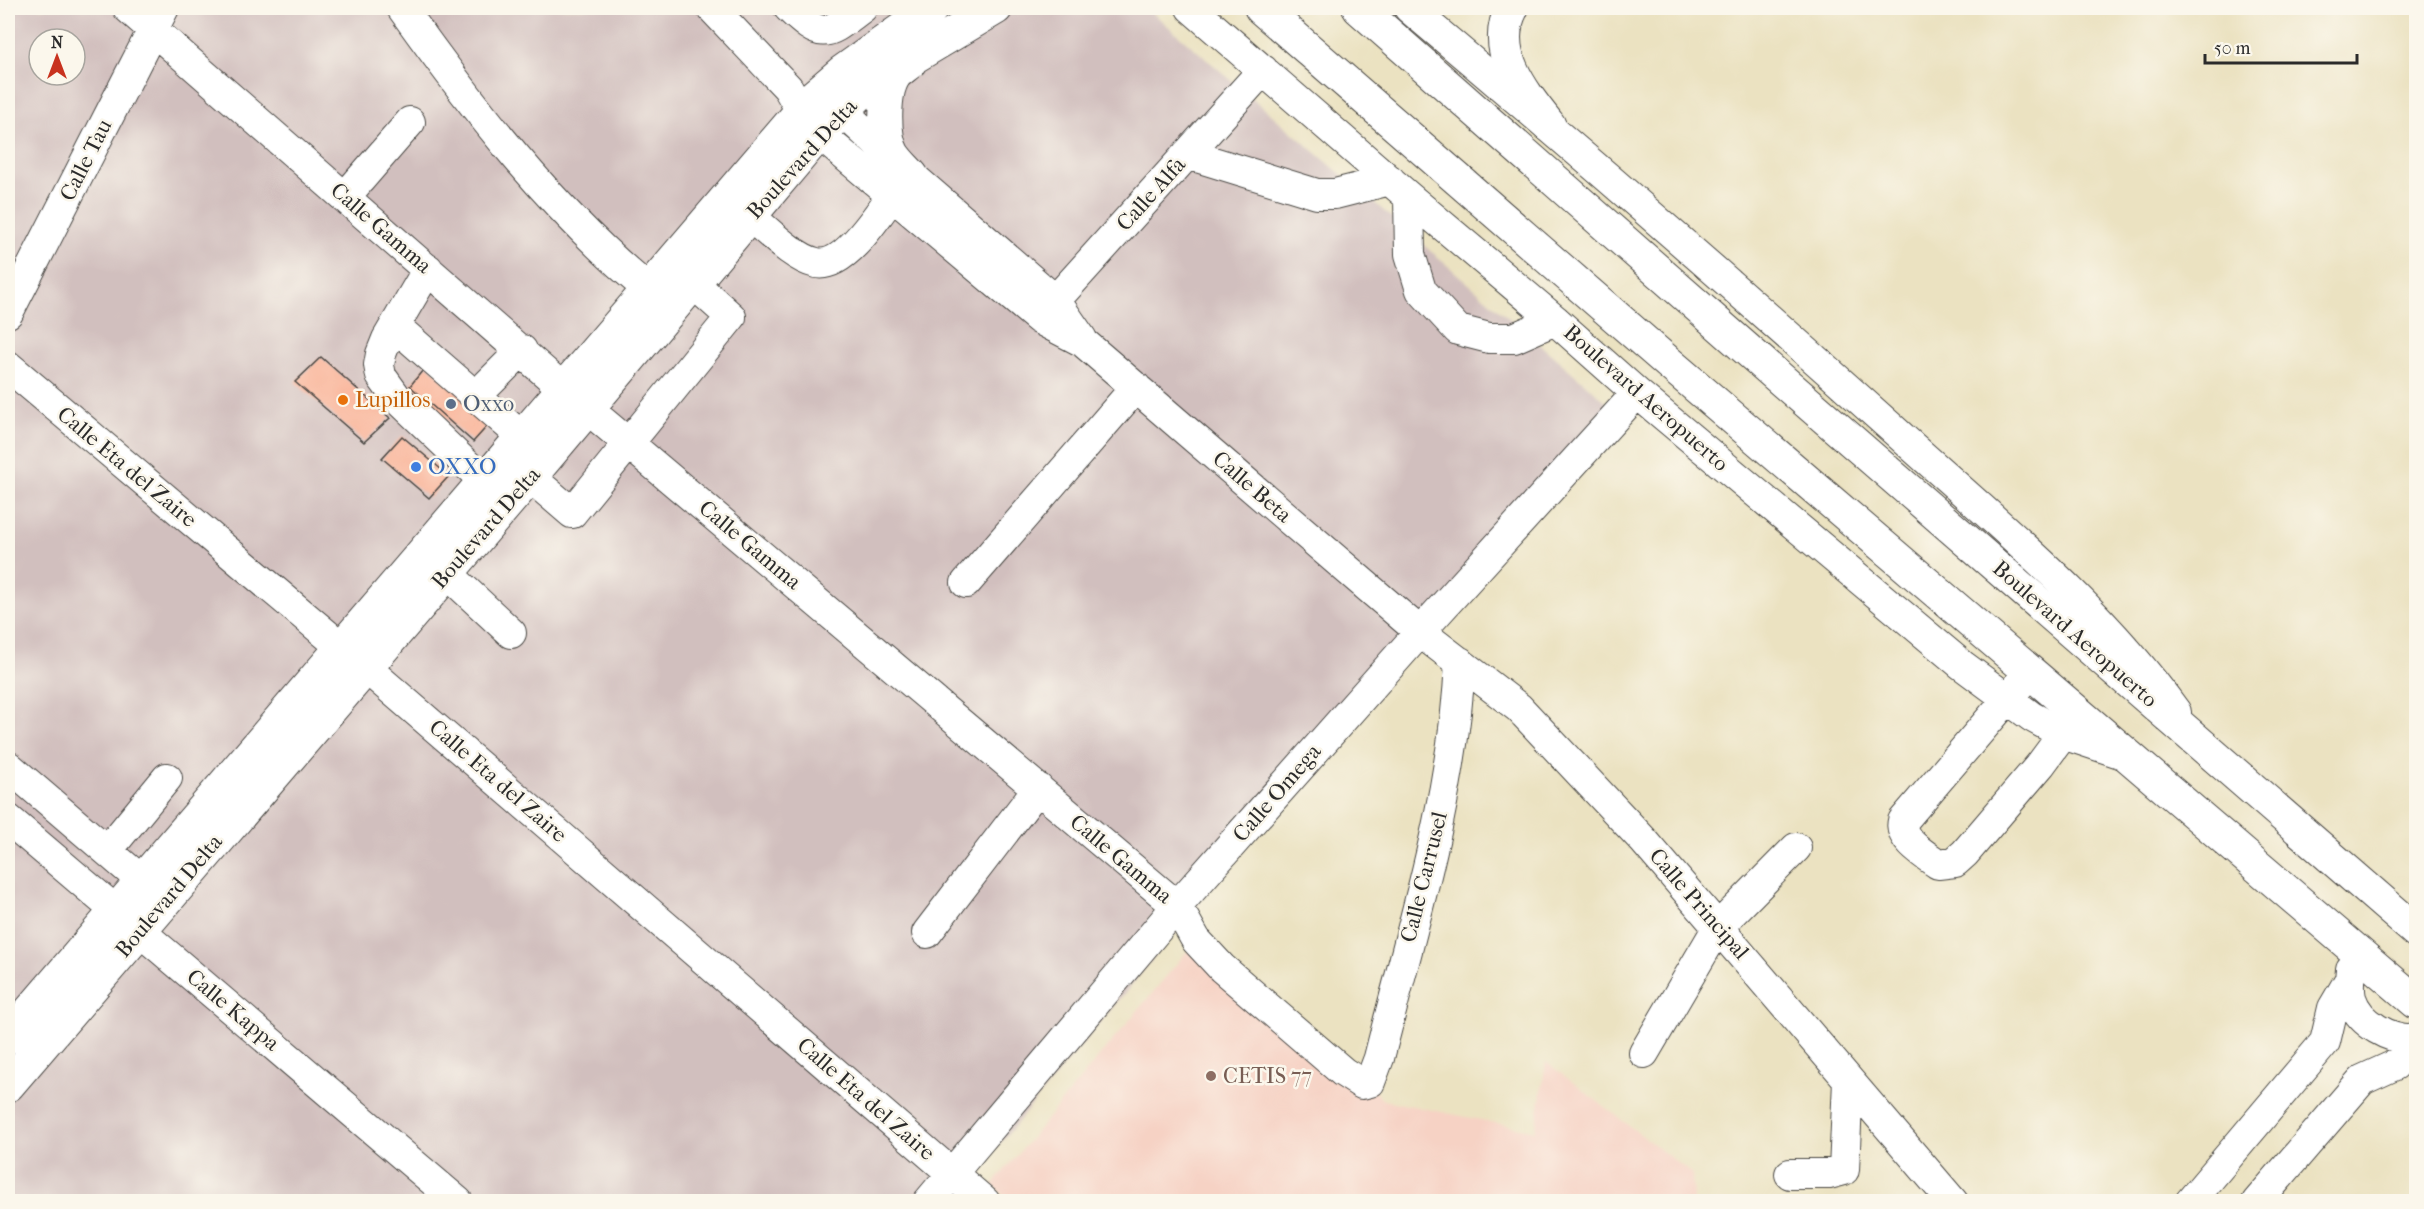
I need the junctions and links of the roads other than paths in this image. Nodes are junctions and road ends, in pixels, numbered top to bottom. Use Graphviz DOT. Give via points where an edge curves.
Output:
graph roads {
  1 [pos="128,8"];
  2 [pos="402,8"];
  3 [pos="712,8"];
  4 [pos="789,8"];
  5 [pos="862,8"];
  6 [pos="932,8"];
  7 [pos="996,8"];
  8 [pos="1262,8"];
  9 [pos="1359,8"];
  10 [pos="1409,8"];
  11 [pos="1512,8"];
  12 [pos="1197,10"];
  13 [pos="158,18"];
  14 [pos="921,53"];
  15 [pos="1263,70"];
  16 [pos="813,108"];
  17 [pos="410,123"];
  18 [pos="1549,125"];
  19 [pos="1187,154"];
  20 [pos="903,185"];
  21 [pos="1400,188"];
  22 [pos="345,196"];
  23 [pos="751,217"];
  24 [pos="428,269"];
  25 [pos="693,283"];
  26 [pos="649,290"];
  27 [pos="1047,309"];
  28 [pos="8,313"];
  29 [pos="1556,320"];
  30 [pos="395,326"];
  31 [pos="522,350"];
  32 [pos="8,366"];
  33 [pos="1136,387"];
  34 [pos="1637,393"];
  35 [pos="477,395"];
  36 [pos="576,398"];
  37 [pos="521,436"];
  38 [pos="630,443"];
  39 [pos="530,477"];
  40 [pos="483,480"];
  41 [pos="447,573"];
  42 [pos="966,583"];
  43 [pos="1420,632"];
  44 [pos="511,633"];
  45 [pos="353,657"];
  46 [pos="1460,663"];
  47 [pos="2031,672"];
  48 [pos="2007,699"];
  49 [pos="2070,724"];
  50 [pos="2196,738"];
  51 [pos="8,766"];
  52 [pos="167,778"];
  53 [pos="1038,788"];
  54 [pos="8,819"];
  55 [pos="1796,848"];
  56 [pos="107,850"];
  57 [pos="141,880"];
  58 [pos="1177,906"];
  59 [pos="127,922"];
  60 [pos="1718,927"];
  61 [pos="2416,931"];
  62 [pos="927,933"];
  63 [pos="2351,964"];
  64 [pos="2416,1002"];
  65 [pos="8,1037"];
  66 [pos="2416,1040"];
  67 [pos="1644,1053"];
  68 [pos="1848,1081"];
  69 [pos="1365,1084"];
  70 [pos="8,1085"];
  71 [pos="952,1174"];
  72 [pos="1790,1174"];
  73 [pos="458,1202"];
  74 [pos="928,1202"];
  75 [pos="985,1202"];
  76 [pos="1953,1202"];
  77 [pos="2190,1202"];
  78 [pos="2257,1202"];
  1 -- 13 [label="street, Calle Gamma"];
  2 -- 26 [label="street" via="507,145 579,225"];
  3 -- 16 [label="street, Calle Beta"];
  4 -- 5 [label="street" via="809,26 826,32"];
  6 -- 16 [label="main road, Boulevard Delta" via="842,72"];
  7 -- 14 [label="main road, Boulevard Delta"];
  8 -- 47 [label="main road, Boulevard Aeropuerto"];
  9 -- 50 [label="main road, Boulevard Aeropuerto"];
  10 -- 18 [label="street, Boulevard Aeropuerto"];
  11 -- 18 [label="main road" via="1504,30 1509,66 1527,98"];
  12 -- 15 [label="street, Boulevard Aeropuerto"];
  13 -- 22 [label="street, Calle Gamma"];
  13 -- 28 [label="street, Calle Tau"];
  14 -- 16 [label="main road, Boulevard Delta" via="872,82"];
  14 -- 20 [label="main road" via="895,75 886,109 888,138"];
  15 -- 19 [label="street, Calle Alfa"];
  15 -- 21 [label="street, Boulevard Aeropuerto"];
  16 -- 20 [label="street, Calle Beta"];
  16 -- 23 [label="main road, Boulevard Delta"];
  16 -- 26 [label="main road, Boulevard Delta"];
  17 -- 22 [label="street"];
  18 -- 50 [label="street, Boulevard Aeropuerto" via="1771,319 2078,598 2142,667"];
  19 -- 21 [label="street" via="1317,195"];
  19 -- 27 [label="street, Calle Alfa"];
  20 -- 23 [label="street" via="845,253 822,264 804,258"];
  20 -- 27 [label="street, Calle Beta"];
  21 -- 29 [label="street, Boulevard Aeropuerto"];
  21 -- 29 [label="street" via="1410,254 1421,290 1458,330 1489,339 1514,338"];
  22 -- 24 [label="street, Calle Gamma"];
  23 -- 25 [label="main road, Boulevard Delta"];
  24 -- 30 [label="street"];
  24 -- 31 [label="street, Calle Gamma"];
  25 -- 36 [label="main road, Boulevard Delta"];
  25 -- 38 [label="street" via="731,317"];
  26 -- 36 [label="main road, Boulevard Delta"];
  27 -- 33 [label="street, Calle Beta"];
  29 -- 34 [label="street, Boulevard Aeropuerto"];
  30 -- 35 [label="street"];
  30 -- 40 [label="street" via="379,365 387,387"];
  31 -- 35 [label="street"];
  31 -- 36 [label="street, Calle Gamma"];
  32 -- 45 [label="street, Calle Eta del Zaire"];
  33 -- 42 [label="street"];
  33 -- 43 [label="street, Calle Beta"];
  34 -- 43 [label="street, Calle Omega"];
  34 -- 48 [label="street, Boulevard Aeropuerto"];
  35 -- 37 [label="street"];
  36 -- 37 [label="main road, Boulevard Delta"];
  36 -- 38 [label="street, Calle Gamma"];
  36 -- 39 [label="main road, Boulevard Delta"];
  37 -- 40 [label="main road, Boulevard Delta"];
  38 -- 39 [label="street" via="573,513"];
  38 -- 53 [label="street, Calle Gamma"];
  39 -- 41 [label="main road, Boulevard Delta"];
  40 -- 45 [label="main road, Boulevard Delta"];
  41 -- 44 [label="street"];
  41 -- 45 [label="main road, Boulevard Delta"];
  43 -- 46 [label="street, Calle Principal"];
  43 -- 58 [label="street, Calle Omega"];
  45 -- 57 [label="main road, Boulevard Delta"];
  45 -- 59 [label="main road, Boulevard Delta"];
  45 -- 71 [label="street, Calle Eta del Zaire"];
  46 -- 60 [label="street, Calle Principal" via="1520,708 1546,734"];
  46 -- 69 [label="street, Calle Carrusel" via="1456,722 1442,803 1379,1059 1370,1082"];
  47 -- 48 [label="street"];
  47 -- 49 [label="main road, Boulevard Aeropuerto"];
  48 -- 49 [label="street, Boulevard Aeropuerto" via="2032,717"];
  48 -- 49 [label="street" via="1903,821 1906,838 1938,864 1959,859 2041,764"];
  49 -- 63 [label="main road, Boulevard Aeropuerto" via="2124,754"];
  50 -- 61 [label="main road, Boulevard Aeropuerto"];
  51 -- 56 [label="street"];
  52 -- 56 [label="street"];
  53 -- 58 [label="street, Calle Gamma"];
  53 -- 62 [label="street"];
  54 -- 59 [label="street, Calle Kappa"];
  55 -- 60 [label="street"];
  56 -- 57 [label="street"];
  57 -- 59 [label="main road, Boulevard Delta"];
  58 -- 69 [label="street, Calle Gamma" via="1196,940 1222,968 1343,1072"];
  58 -- 71 [label="street, Calle Omega"];
  59 -- 65 [label="main road, Boulevard Delta"];
  59 -- 70 [label="main road, Boulevard Delta"];
  59 -- 73 [label="street, Calle Kappa"];
  60 -- 67 [label="street"];
  60 -- 68 [label="street, Calle Principal"];
  63 -- 64 [label="main road, Boulevard Aeropuerto"];
  63 -- 66 [label="street" via="2352,1000 2359,1012 2395,1038"];
  63 -- 77 [label="street" via="2332,1008 2325,1042"];
  66 -- 78 [label="street" via="2395,1065 2362,1080"];
  68 -- 72 [label="street" via="1844,1170"];
  68 -- 76 [label="street, Calle Principal"];
  71 -- 74 [label="street, Calle Omega"];
  71 -- 75 [label="street, Calle Eta del Zaire"];
}
